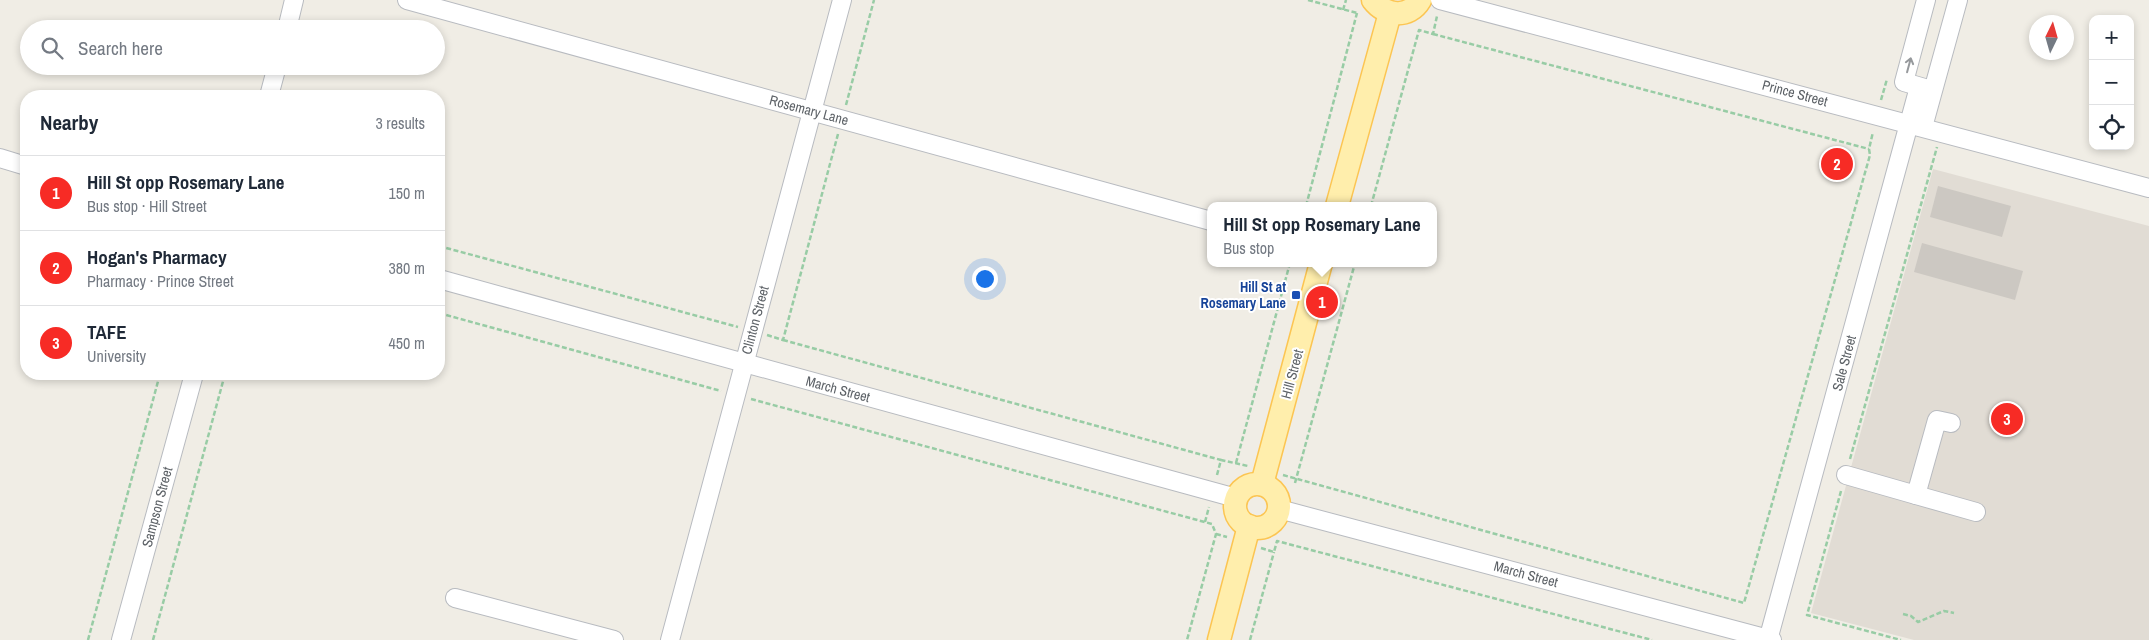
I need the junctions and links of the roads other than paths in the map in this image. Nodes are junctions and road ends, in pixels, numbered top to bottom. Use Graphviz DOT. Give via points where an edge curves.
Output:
graph roads {
  1 [pos="294,0"];
  2 [pos="407,0"];
  3 [pos="842,0"];
  4 [pos="1420,0"];
  5 [pos="1440,0"];
  6 [pos="1926,0"];
  7 [pos="1958,0"];
  8 [pos="1374,9"];
  9 [pos="289,20"];
  10 [pos="275,75"];
  11 [pos="1926,89"];
  12 [pos="271,90"];
  13 [pos="812,111"];
  14 [pos="1916,126"];
  15 [pos="0,158"];
  16 [pos="20,164"];
  17 [pos="2149,188"];
  18 [pos="1338,202"];
  19 [pos="1207,220"];
  20 [pos="1320,267"];
  21 [pos="445,281"];
  22 [pos="744,363"];
  23 [pos="192,380"];
  24 [pos="1951,423"];
  25 [pos="1846,476"];
  26 [pos="1265,477"];
  27 [pos="1916,495"];
  28 [pos="1236,498"];
  29 [pos="1279,509"];
  30 [pos="1976,512"];
  31 [pos="1247,534"];
  32 [pos="456,598"];
  33 [pos="121,640"];
  34 [pos="614,640"];
  35 [pos="670,640"];
  36 [pos="1218,640"];
  37 [pos="1770,640"];
  1 -- 9 [label="street"];
  2 -- 13 [label="street, Rosemary Lane"];
  3 -- 13 [label="street, Clinton Street"];
  4 -- 8 [label="main road" via="1410,11 1400,14"];
  5 -- 14 [label="street, Prince Street"];
  11 -- 6 [label="street, one-way" via="1904,82"];
  7 -- 11 [label="street, Sale Street"];
  8 -- 18 [label="main road"];
  10 -- 12 [label="street"];
  11 -- 14 [label="street, Sale Street"];
  13 -- 19 [label="street, Rosemary Lane"];
  13 -- 22 [label="street, Clinton Street"];
  14 -- 17 [label="street, Prince Street"];
  14 -- 37 [label="street, Sale Street"];
  15 -- 16 [label="street"];
  20 -- 26 [label="main road, Hill Street"];
  21 -- 22 [label="street, March Street"];
  22 -- 28 [label="street, March Street"];
  22 -- 35 [label="street, Clinton Street"];
  23 -- 33 [label="street, Sampson Street"];
  24 -- 27 [label="street" via="1937,420"];
  25 -- 27 [label="street"];
  26 -- 28 [label="main road" via="1247,486"];
  26 -- 29 [label="main road"];
  27 -- 30 [label="street"];
  28 -- 31 [label="main road" via="1237,514"];
  29 -- 31 [label="main road" via="1271,522"];
  29 -- 37 [label="street, March Street"];
  31 -- 36 [label="main road"];
  32 -- 34 [label="street"];
}
